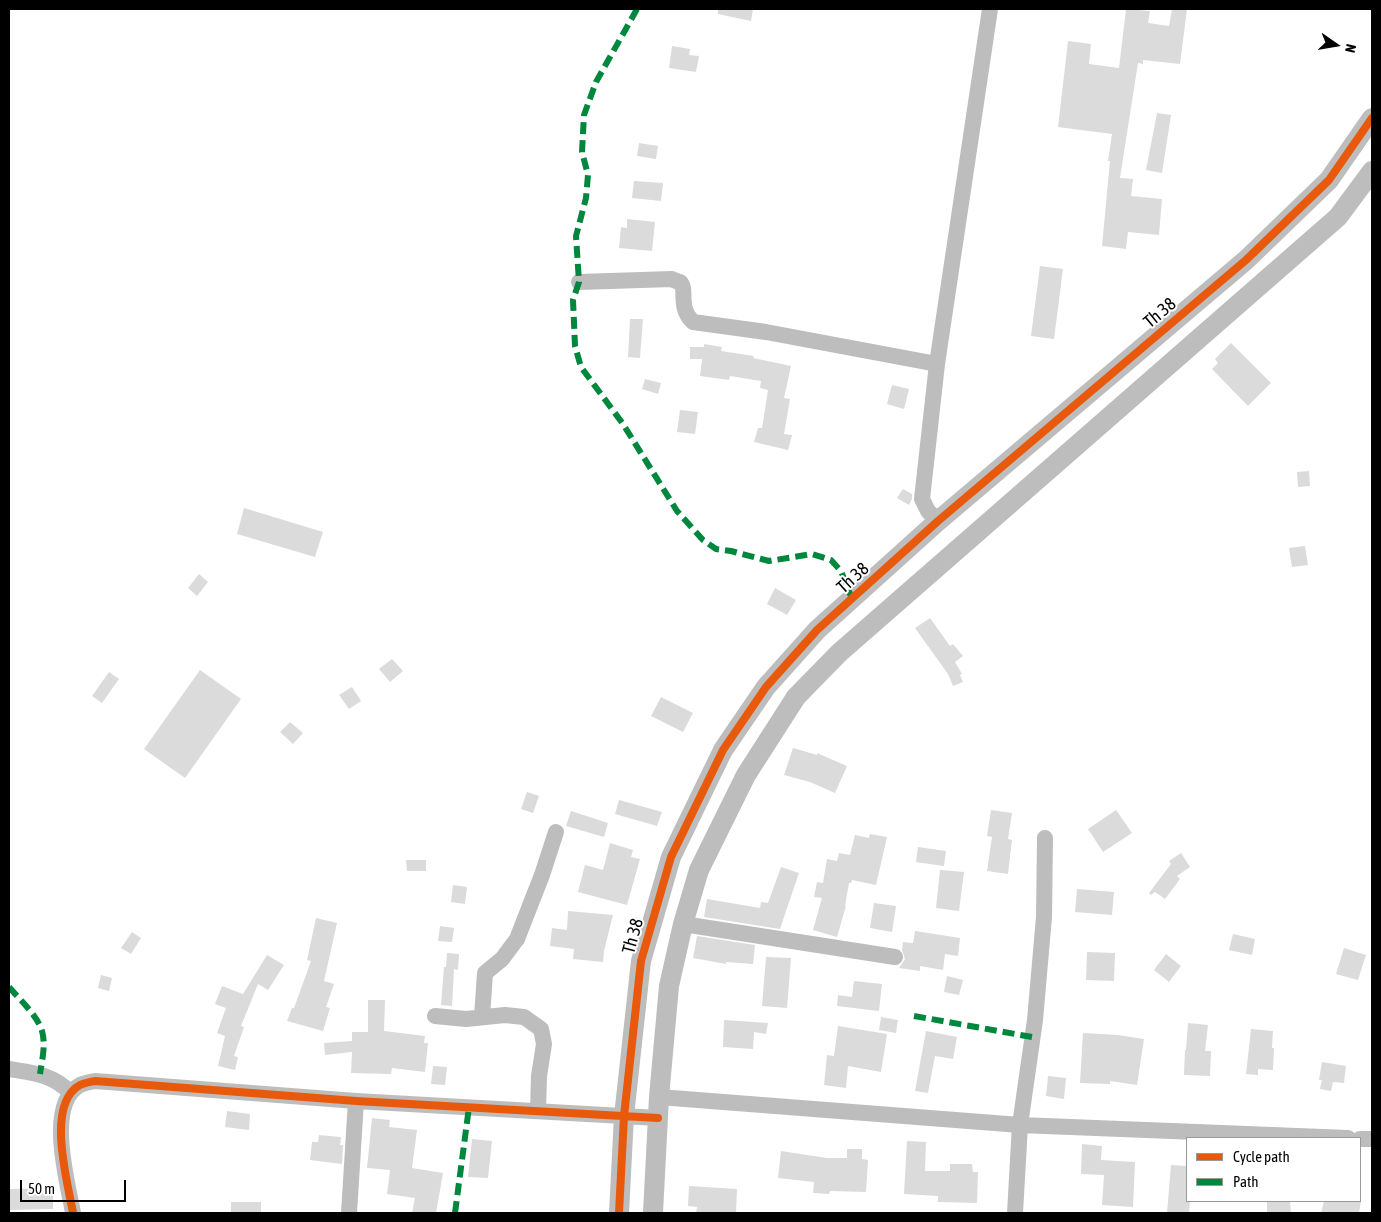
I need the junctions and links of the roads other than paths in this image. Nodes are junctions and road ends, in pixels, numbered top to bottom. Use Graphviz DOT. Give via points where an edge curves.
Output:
graph roads {
  1 [pos="990,9"];
  2 [pos="1372,118"];
  3 [pos="1372,172"];
  4 [pos="579,282"];
  5 [pos="937,364"];
  6 [pos="938,521"];
  7 [pos="556,832"];
  8 [pos="1045,838"];
  9 [pos="683,924"];
  10 [pos="895,957"];
  11 [pos="434,1016"];
  12 [pos="482,1017"];
  13 [pos="9,1070"];
  14 [pos="71,1093"];
  15 [pos="659,1097"];
  16 [pos="356,1101"];
  17 [pos="538,1111"];
  18 [pos="624,1116"];
  19 [pos="658,1118"];
  20 [pos="1020,1125"];
  21 [pos="1323,1137"];
  22 [pos="73,1213"];
  23 [pos="349,1213"];
  24 [pos="619,1213"];
  25 [pos="653,1213"];
  26 [pos="1015,1213"];
  1 -- 5 [label="street"];
  2 -- 6 [label="street, Th 38" via="1329,180 1246,260"];
  3 -- 9 [label="street" via="1338,217 839,653 796,697 746,775 699,870"];
  4 -- 5 [label="street" via="672,279 683,288 683,306 686,316 693,322 766,332"];
  5 -- 6 [label="street" via="922,499"];
  6 -- 18 [label="street, Th 38" via="817,630 766,687 723,750 671,857 641,961"];
  7 -- 12 [label="street" via="518,939 485,973"];
  8 -- 20 [label="street" via="1044,917 1035,1020"];
  9 -- 10 [label="street"];
  9 -- 15 [label="street" via="669,986"];
  11 -- 12 [label="street"];
  12 -- 17 [label="street" via="524,1017 542,1028 544,1044"];
  13 -- 14 [label="street" via="40,1074 61,1082"];
  14 -- 16 [label="street" via="80,1085 106,1081"];
  14 -- 22 [label="street" via="64,1106 60,1127"];
  15 -- 19 [label="street"];
  15 -- 20 [label="street"];
  16 -- 17 [label="street"];
  16 -- 23 [label="street"];
  17 -- 18 [label="street"];
  18 -- 19 [label="street"];
  18 -- 24 [label="street, Th 38"];
  19 -- 25 [label="street"];
  20 -- 21 [label="street"];
  20 -- 26 [label="street"];
}
